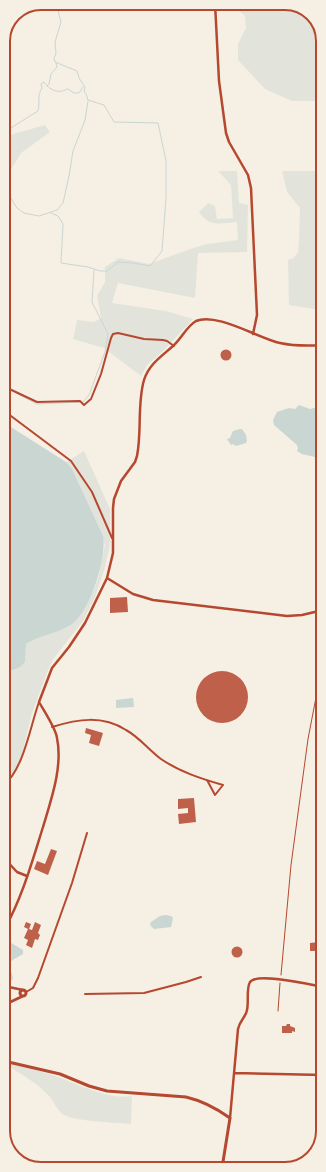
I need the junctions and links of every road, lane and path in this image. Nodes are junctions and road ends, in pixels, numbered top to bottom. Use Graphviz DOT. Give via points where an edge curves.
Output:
graph roads {
  1 [pos="215,10"];
  2 [pos="254,334"];
  3 [pos="316,345"];
  4 [pos="174,346"];
  5 [pos="10,389"];
  6 [pos="10,415"];
  7 [pos="114,540"];
  8 [pos="106,578"];
  9 [pos="316,612"];
  10 [pos="316,697"];
  11 [pos="39,702"];
  12 [pos="52,727"];
  13 [pos="10,779"];
  14 [pos="206,780"];
  15 [pos="87,833"];
  16 [pos="10,864"];
  17 [pos="27,876"];
  18 [pos="10,918"];
  19 [pos="200,976"];
  20 [pos="280,980"];
  21 [pos="316,986"];
  22 [pos="10,988"];
  23 [pos="22,992"];
  24 [pos="86,994"];
  25 [pos="10,1002"];
  26 [pos="278,1011"];
  27 [pos="10,1062"];
  28 [pos="234,1073"];
  29 [pos="316,1075"];
  30 [pos="230,1118"];
  31 [pos="223,1162"];
  1 -- 2 [label="main road" via="219,81 226,133 247,173 251,188 257,315"];
  2 -- 3 [label="main road" via="286,344"];
  2 -- 4 [label="main road" via="215,319 203,319 190,325"];
  4 -- 5 [label="street" via="163,340 113,334 91,399 84,405 80,400 38,402"];
  4 -- 7 [label="main road" via="154,363 144,380 138,456 123,476 116,494 113,508"];
  6 -- 7 [label="street" via="71,461 92,492"];
  7 -- 8 [label="main road"];
  8 -- 9 [label="main road" via="134,594 153,600 287,616 302,616"];
  8 -- 11 [label="main road" via="85,623 52,668"];
  10 -- 20 [label="path" via="292,859"];
  11 -- 12 [label="main road"];
  11 -- 13 [label="street" via="21,759"];
  12 -- 14 [label="street" via="76,720 104,720 126,730 174,767"];
  12 -- 17 [label="main road" via="58,741 56,780"];
  14 -- 14 [label="street" via="212,782 223,785 215,795"];
  15 -- 23 [label="street" via="35,986"];
  16 -- 17 [label="main road" via="17,872"];
  17 -- 18 [label="main road"];
  19 -- 24 [label="street" via="144,993"];
  20 -- 21 [label="main road"];
  20 -- 26 [label="path"];
  20 -- 28 [label="main road" via="257,977 250,982 247,1010 239,1023"];
  22 -- 23 [label="main road"];
  23 -- 25 [label="main road" via="18,998"];
  27 -- 30 [label="main road" via="60,1074 107,1091 192,1099"];
  28 -- 29 [label="main road"];
  28 -- 30 [label="main road"];
  30 -- 31 [label="main road"];
}
